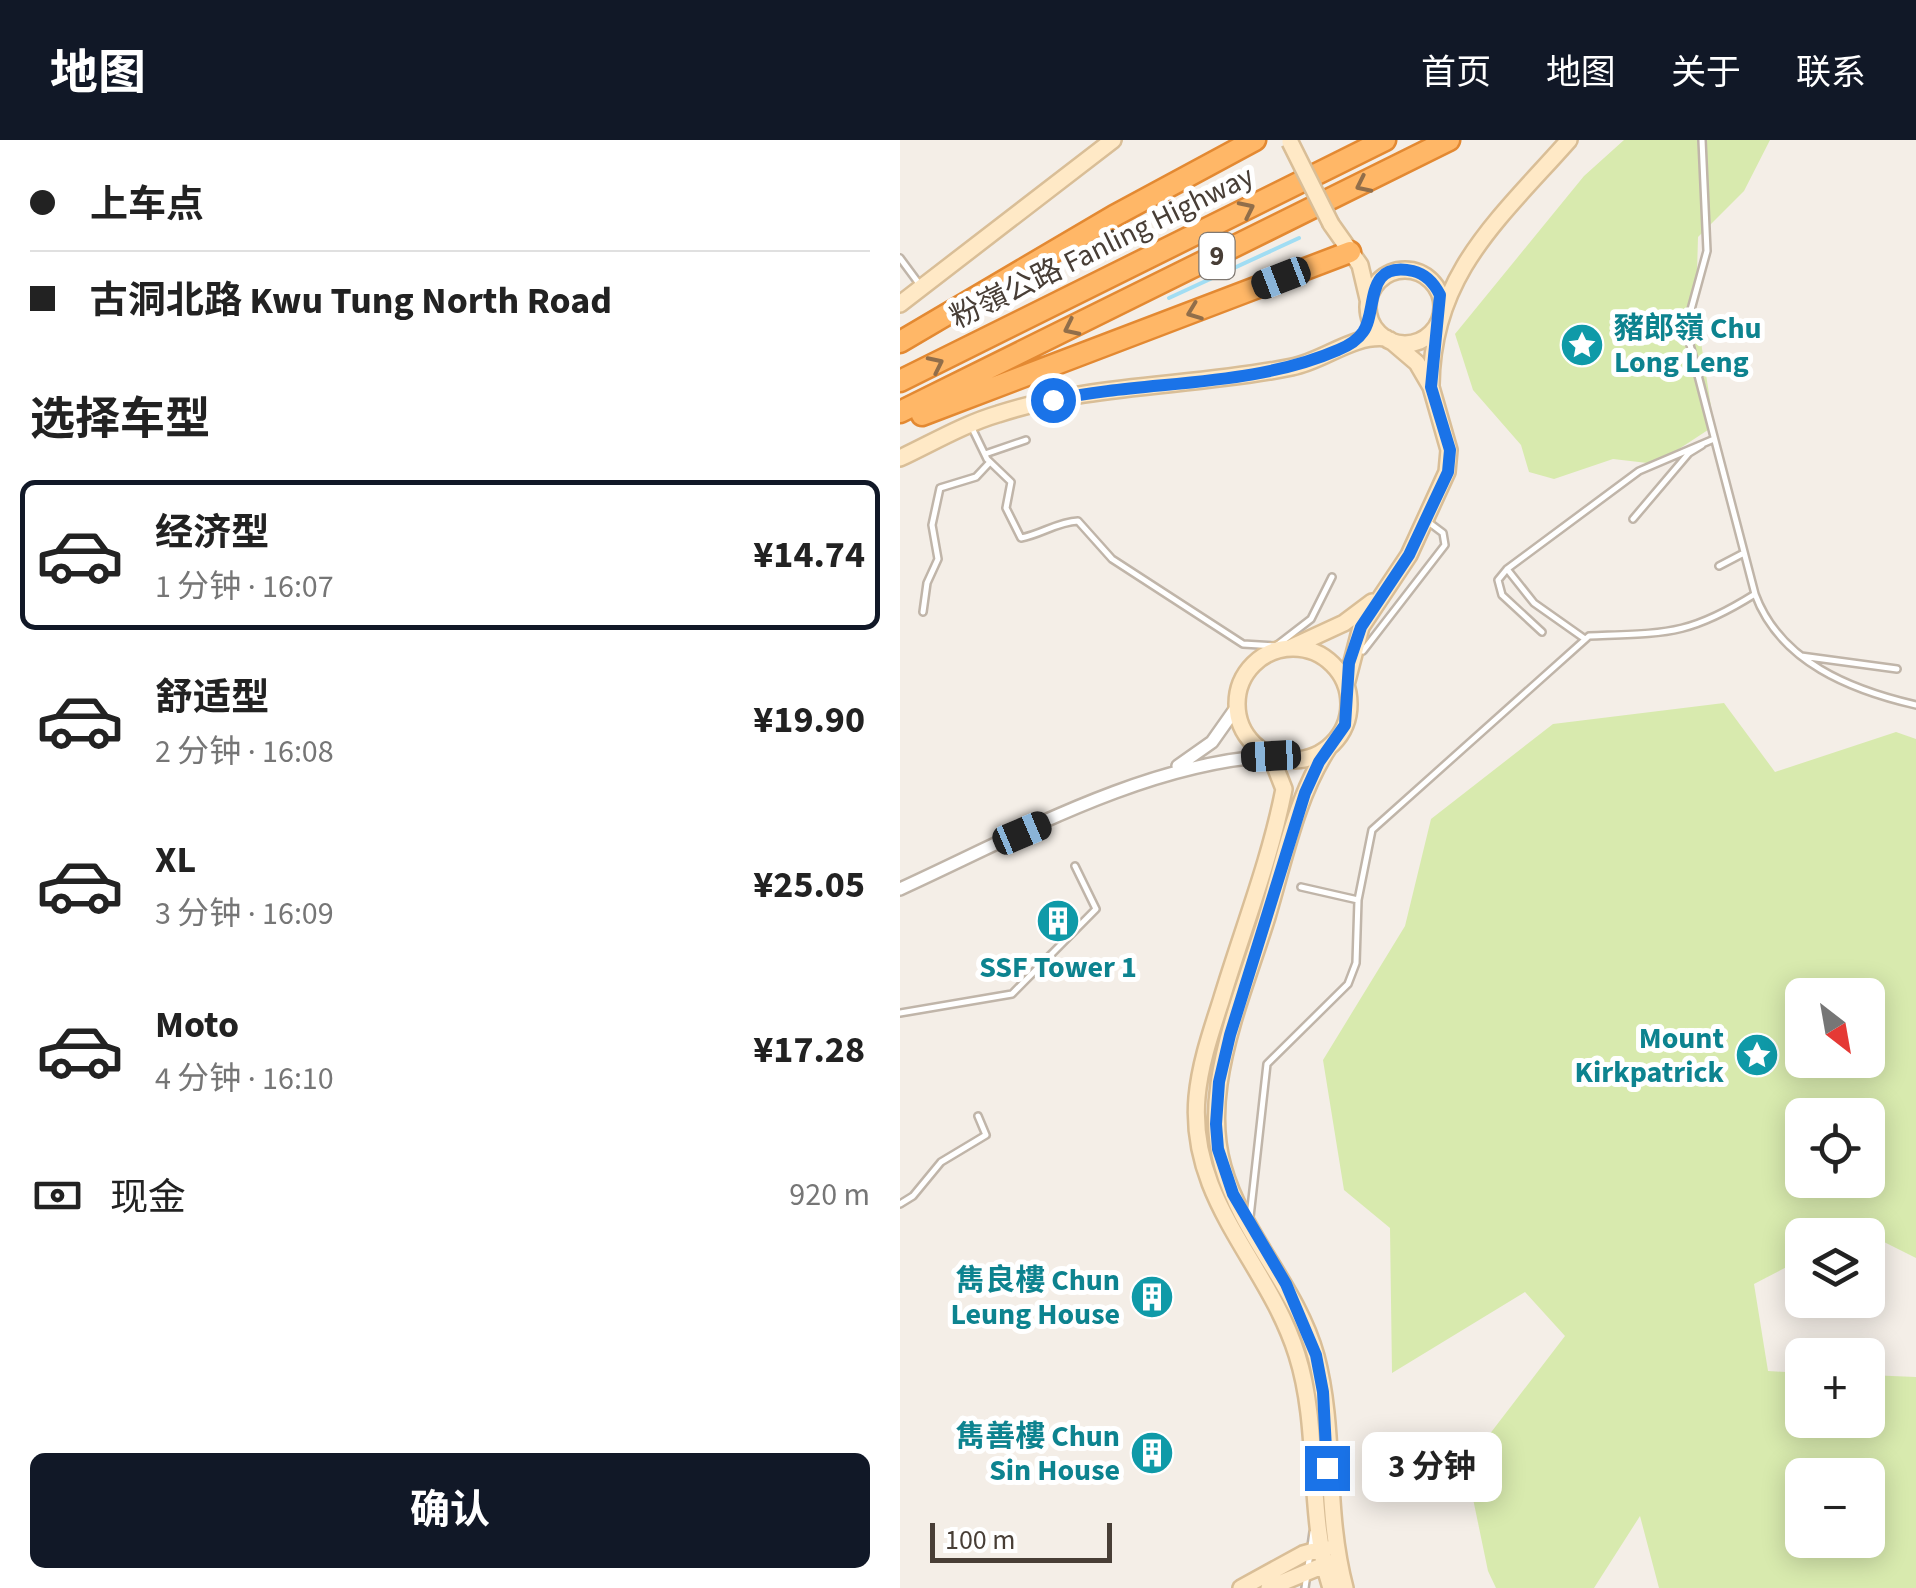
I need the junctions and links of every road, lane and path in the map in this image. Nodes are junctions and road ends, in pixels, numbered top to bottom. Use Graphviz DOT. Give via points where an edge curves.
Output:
graph roads {
  1 [pos="1114,140"];
  2 [pos="1244,140"];
  3 [pos="1255,140"];
  4 [pos="1385,140"];
  5 [pos="1449,140"];
  6 [pos="1702,140"];
  7 [pos="1567,142"];
  8 [pos="1293,143"];
  9 [pos="1203,168"];
  10 [pos="1350,252"];
  11 [pos="900,258"];
  12 [pos="1463,261"];
  13 [pos="1402,270"];
  14 [pos="1420,274"];
  15 [pos="922,288"];
  16 [pos="900,304"];
  17 [pos="1369,307"];
  18 [pos="1442,307"];
  19 [pos="1388,339"];
  20 [pos="900,342"];
  21 [pos="1342,348"];
  22 [pos="900,381"];
  23 [pos="1431,387"];
  24 [pos="900,412"];
  25 [pos="900,424"];
  26 [pos="971,425"];
  27 [pos="1714,439"];
  28 [pos="1026,440"];
  29 [pos="985,454"];
  30 [pos="900,458"];
  31 [pos="990,462"];
  32 [pos="1633,519"];
  33 [pos="1427,521"];
  34 [pos="1742,554"];
  35 [pos="1719,566"];
  36 [pos="1507,569"];
  37 [pos="1332,577"];
  38 [pos="1755,594"];
  39 [pos="1375,600"];
  40 [pos="922,612"];
  41 [pos="1534,625"];
  42 [pos="1542,632"];
  43 [pos="1527,633"];
  44 [pos="1585,640"];
  45 [pos="1291,647"];
  46 [pos="1362,650"];
  47 [pos="1798,656"];
  48 [pos="1897,669"];
  49 [pos="1346,685"];
  50 [pos="1916,705"];
  51 [pos="1236,708"];
  52 [pos="1329,747"];
  53 [pos="1271,756"];
  54 [pos="1166,774"];
  55 [pos="1075,866"];
  56 [pos="1301,887"];
  57 [pos="900,889"];
  58 [pos="1358,900"];
  59 [pos="900,1013"];
  60 [pos="978,1116"];
  61 [pos="900,1204"];
  62 [pos="1330,1552"];
  63 [pos="1241,1588"];
  64 [pos="1269,1588"];
  65 [pos="1305,1588"];
  66 [pos="1331,1588"];
  67 [pos="1345,1588"];
  1 -- 15 [label="main road"];
  2 -- 9 [label="highway"];
  3 -- 9 [label="highway"];
  22 -- 4 [label="highway, 粉嶺公路 Fanling Highway / 9, one-way"];
  5 -- 24 [label="highway, 粉嶺公路 Fanling Highway / 9, one-way"];
  6 -- 27 [label="lane" via="1708,251 1688,337"];
  7 -- 12 [label="main road"];
  8 -- 10 [label="main road, bridge"];
  9 -- 20 [label="highway"];
  10 -- 13 [label="main road" via="1363,263"];
  10 -- 17 [label="main road" via="1364,275"];
  10 -- 25 [label="highway, one-way"];
  11 -- 15 [label="lane"];
  12 -- 14 [label="main road"];
  12 -- 18 [label="main road"];
  13 -- 14 [label="main road"];
  13 -- 17 [label="main road" via="1380,280"];
  14 -- 18 [label="main road" via="1434,284"];
  15 -- 16 [label="main road"];
  17 -- 19 [label="main road"];
  17 -- 21 [label="main road" via="1364,331"];
  18 -- 19 [label="main road" via="1424,338 1401,344"];
  18 -- 23 [label="main road"];
  19 -- 21 [label="main road" via="1367,338"];
  19 -- 23 [label="main road" via="1417,363"];
  21 -- 26 [label="main road" via="1295,367 1028,406"];
  23 -- 33 [label="main road" via="1450,450"];
  26 -- 29 [label="lane"];
  26 -- 30 [label="main road"];
  27 -- 32 [label="lane" via="1689,453"];
  27 -- 34 [label="lane"];
  27 -- 36 [label="lane" via="1640,472"];
  28 -- 29 [label="lane"];
  29 -- 31 [label="lane"];
  31 -- 37 [label="lane" via="1011,482 1006,508 1022,538 1078,521 1112,560 1243,644 1276,646 1311,619"];
  31 -- 40 [label="lane" via="976,477 940,488 932,525 938,559"];
  33 -- 39 [label="main road"];
  33 -- 46 [label="lane" via="1443,533 1446,545"];
  34 -- 35 [label="lane"];
  34 -- 38 [label="lane"];
  36 -- 41 [label="lane" via="1498,588"];
  36 -- 44 [label="lane" via="1534,603"];
  38 -- 44 [label="lane" via="1708,623"];
  38 -- 47 [label="lane"];
  39 -- 45 [label="main road"];
  39 -- 49 [label="main road" via="1354,646"];
  41 -- 42 [label="lane"];
  41 -- 43 [label="lane"];
  44 -- 58 [label="lane" via="1372,830"];
  45 -- 49 [label="main road" via="1320,654"];
  45 -- 51 [label="main road" via="1254,662 1238,688"];
  47 -- 48 [label="lane"];
  47 -- 50 [label="lane" via="1861,692"];
  49 -- 52 [label="main road" via="1349,712"];
  51 -- 53 [label="main road" via="1246,736"];
  51 -- 54 [label="street" via="1201,752"];
  52 -- 53 [label="main road" via="1302,760"];
  52 -- 62 [label="main road" via="1305,793 1230,1035 1216,1124 1233,1194 1286,1284 1316,1355"];
  53 -- 54 [label="street"];
  53 -- 62 [label="main road" via="1284,789 1201,1070 1197,1144 1218,1209 1298,1356"];
  54 -- 57 [label="street"];
  55 -- 59 [label="lane" via="1096,908 1012,994"];
  56 -- 58 [label="lane"];
  58 -- 65 [label="lane" via="1356,963 1348,984 1267,1064 1250,1213 1293,1286 1324,1380 1332,1431 1324,1508 1309,1539"];
  60 -- 61 [label="lane" via="986,1135 942,1162"];
  62 -- 63 [label="main road" via="1302,1554"];
  62 -- 64 [label="main road"];
  62 -- 66 [label="main road"];
  62 -- 67 [label="main road"];
}
